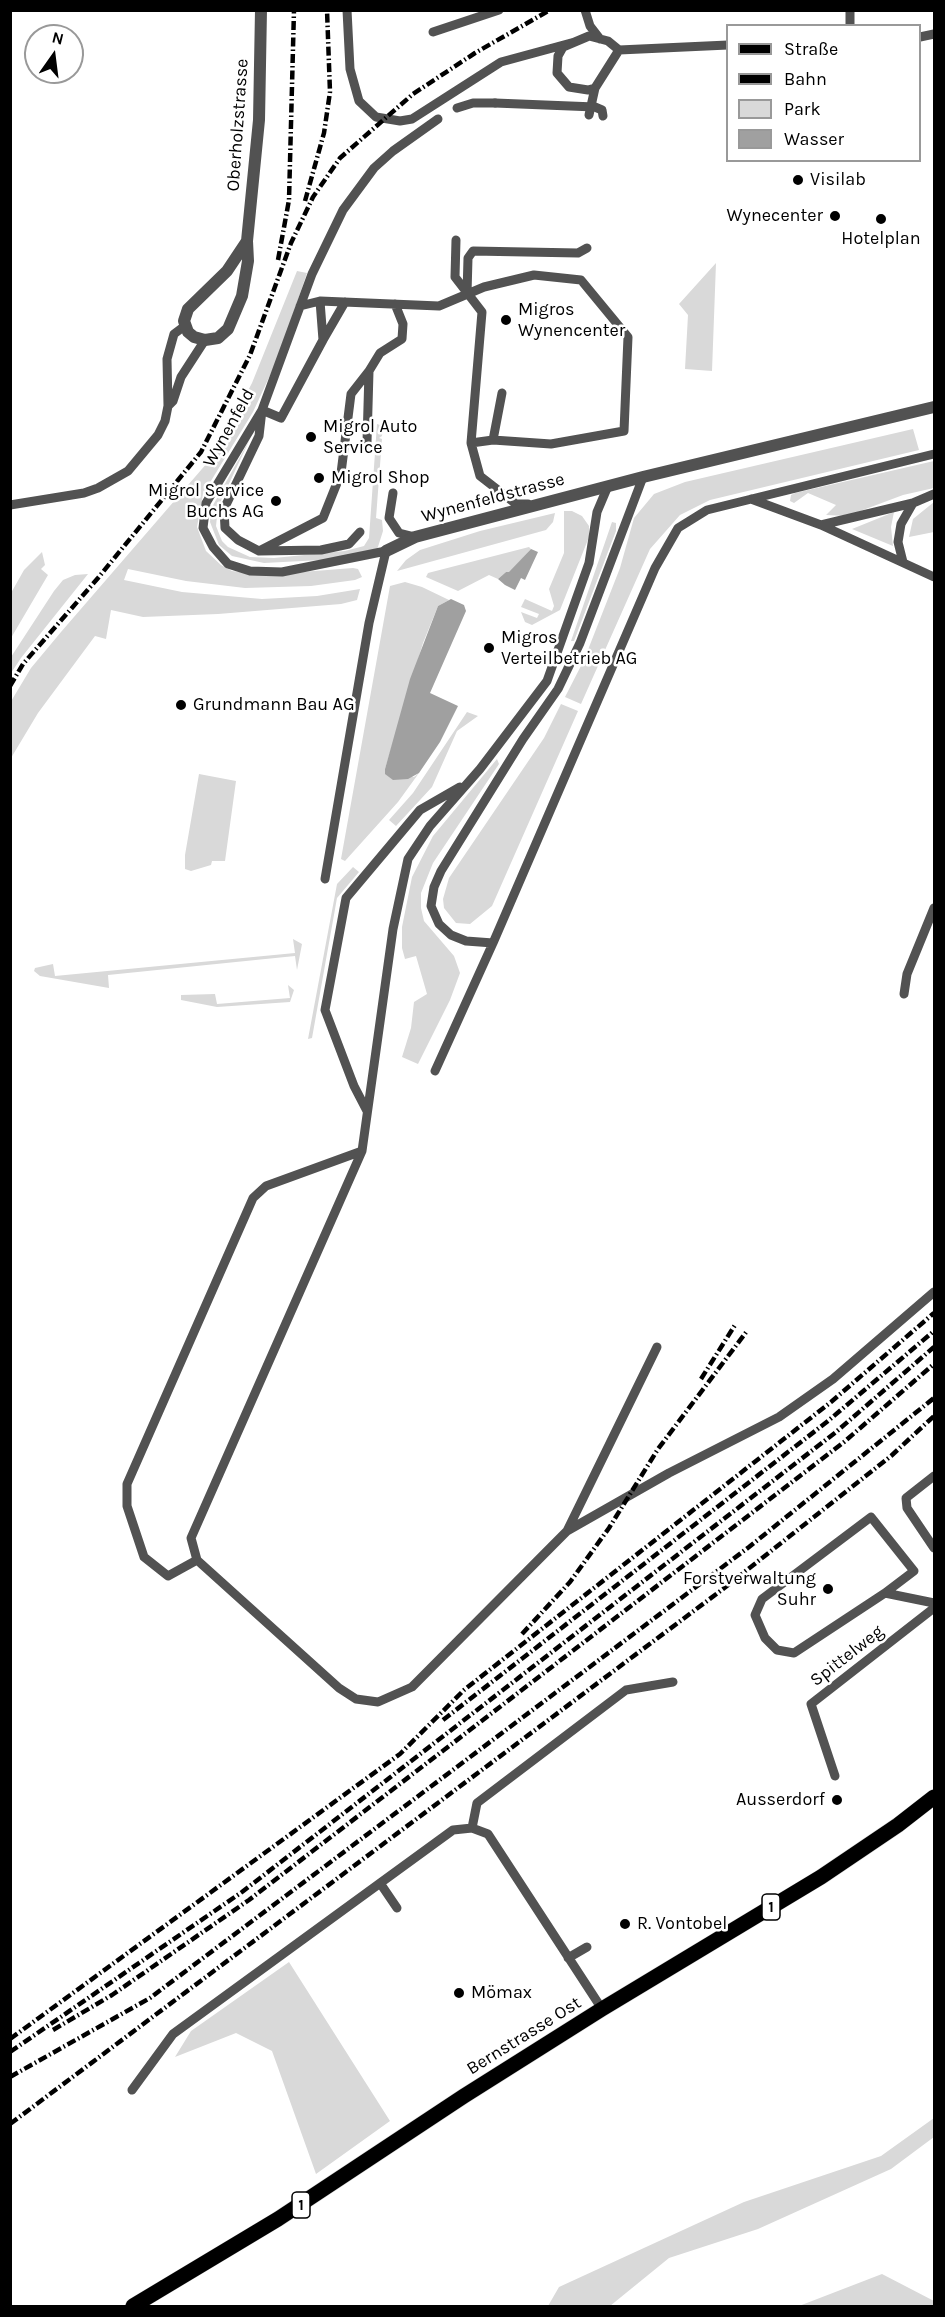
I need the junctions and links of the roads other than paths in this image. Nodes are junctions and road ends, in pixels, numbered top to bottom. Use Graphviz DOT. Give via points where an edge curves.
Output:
graph roads {
  1 [pos="261,10"];
  2 [pos="347,10"];
  3 [pos="499,10"];
  4 [pos="585,10"];
  5 [pos="433,32"];
  6 [pos="600,39"];
  7 [pos="571,42"];
  8 [pos="726,45"];
  9 [pos="620,50"];
  10 [pos="594,88"];
  11 [pos="457,108"];
  12 [pos="589,115"];
  13 [pos="603,116"];
  14 [pos="438,119"];
  15 [pos="456,240"];
  16 [pos="247,241"];
  17 [pos="587,248"];
  18 [pos="467,294"];
  19 [pos="320,301"];
  20 [pos="345,302"];
  21 [pos="395,304"];
  22 [pos="300,306"];
  23 [pos="186,325"];
  24 [pos="205,340"];
  25 [pos="323,340"];
  26 [pos="369,371"];
  27 [pos="502,393"];
  28 [pos="168,405"];
  29 [pos="934,407"];
  30 [pos="262,410"];
  31 [pos="493,440"];
  32 [pos="367,442"];
  33 [pos="471,443"];
  34 [pos="934,454"];
  35 [pos="643,477"];
  36 [pos="608,486"];
  37 [pos="393,493"];
  38 [pos="934,494"];
  39 [pos="751,499"];
  40 [pos="913,503"];
  41 [pos="10,505"];
  42 [pos="540,505"];
  43 [pos="821,525"];
  44 [pos="360,532"];
  45 [pos="415,537"];
  46 [pos="259,551"];
  47 [pos="386,551"];
  48 [pos="903,562"];
  49 [pos="934,576"];
  50 [pos="560,645"];
  51 [pos="575,652"];
  52 [pos="499,742"];
  53 [pos="514,753"];
  54 [pos="468,783"];
  55 [pos="325,879"];
  56 [pos="934,908"];
  57 [pos="493,943"];
  58 [pos="904,994"];
  59 [pos="435,1071"];
  60 [pos="368,1112"];
  61 [pos="362,1151"];
  62 [pos="934,1292"];
  63 [pos="657,1347"];
  64 [pos="934,1476"];
  65 [pos="567,1531"];
  66 [pos="934,1548"];
  67 [pos="197,1560"];
  68 [pos="885,1593"];
  69 [pos="934,1603"];
  70 [pos="934,1608"];
  71 [pos="673,1682"];
  72 [pos="835,1776"];
  73 [pos="934,1797"];
  74 [pos="472,1828"];
  75 [pos="380,1883"];
  76 [pos="397,1908"];
  77 [pos="586,1947"];
  78 [pos="568,1958"];
  79 [pos="602,2009"];
  80 [pos="132,2090"];
  81 [pos="133,2307"];
  1 -- 16 [label="street, Oberholzstrasse" via="259,120"];
  2 -- 7 [label="lane" via="350,69 359,101 376,117 400,121 412,119 501,62"];
  3 -- 5 [label="lane"];
  4 -- 6 [label="lane"];
  6 -- 7 [label="lane" via="589,36"];
  6 -- 9 [label="lane"];
  7 -- 10 [label="lane" via="558,56 557,73 569,87"];
  8 -- 9 [label="lane"];
  9 -- 10 [label="lane"];
  10 -- 12 [label="lane"];
  11 -- 13 [label="lane, bridge" via="495,103 595,107 602,110"];
  14 -- 22 [label="lane, Wynenfeld" via="380,162 343,210"];
  15 -- 18 [label="lane" via="455,277"];
  16 -- 23 [label="street, Oberholzstrasse" via="227,270 188,309"];
  16 -- 24 [label="street, Oberholzstrasse" via="247,267 236,312 228,329 218,338"];
  17 -- 18 [label="lane" via="578,253 474,251 468,258"];
  18 -- 21 [label="lane" via="439,306"];
  18 -- 31 [label="lane" via="534,275 581,280 628,337 624,431 550,444"];
  18 -- 33 [label="lane" via="482,312"];
  19 -- 20 [label="lane"];
  19 -- 22 [label="lane"];
  19 -- 25 [label="lane"];
  20 -- 21 [label="lane"];
  20 -- 25 [label="lane"];
  21 -- 26 [label="lane" via="403,324 402,339 380,352"];
  22 -- 30 [label="lane, Wynenfeld"];
  23 -- 24 [label="street" via="194,337"];
  23 -- 28 [label="lane" via="174,334 167,359"];
  24 -- 28 [label="lane"];
  25 -- 30 [label="lane" via="281,418"];
  26 -- 32 [label="lane"];
  26 -- 46 [label="lane" via="351,394 341,473 323,518"];
  27 -- 31 [label="lane"];
  28 -- 41 [label="lane" via="158,435 128,471 84,493"];
  29 -- 35 [label="street, Wynenfeldstrasse"];
  30 -- 46 [label="lane" via="259,436 224,509 225,528"];
  30 -- 47 [label="lane, Wynenfeld" via="206,503 203,528 213,547 228,564 250,571 282,572"];
  31 -- 33 [label="lane"];
  33 -- 42 [label="lane" via="480,476 516,504"];
  34 -- 39 [label="lane"];
  35 -- 36 [label="street, Wynenfeldstrasse"];
  35 -- 51 [label="lane"];
  36 -- 42 [label="street, Wynenfeldstrasse"];
  36 -- 50 [label="lane" via="597,512 589,563"];
  37 -- 45 [label="lane" via="389,518 399,533"];
  38 -- 40 [label="lane"];
  39 -- 43 [label="lane"];
  39 -- 57 [label="lane" via="707,510 678,528 655,568"];
  40 -- 43 [label="lane"];
  40 -- 48 [label="lane" via="901,524 898,542"];
  42 -- 45 [label="street, Wynenfeldstrasse"];
  43 -- 48 [label="lane"];
  44 -- 46 [label="lane" via="349,544 321,550"];
  45 -- 47 [label="street, Wynenfeldstrasse"];
  47 -- 55 [label="lane" via="369,623"];
  48 -- 49 [label="lane"];
  50 -- 51 [label="lane"];
  50 -- 52 [label="lane" via="547,681"];
  51 -- 53 [label="lane" via="558,689"];
  52 -- 53 [label="lane"];
  52 -- 54 [label="lane"];
  53 -- 57 [label="lane" via="441,871 431,906 439,924 452,935 466,941"];
  54 -- 60 [label="lane" via="430,826 408,859 393,928"];
  54 -- 60 [label="lane" via="420,810 346,898 325,1010"];
  56 -- 58 [label="lane" via="907,974"];
  57 -- 59 [label="lane"];
  60 -- 61 [label="lane"];
  61 -- 67 [label="lane" via="191,1538"];
  61 -- 67 [label="lane" via="266,1186 253,1198 128,1484 127,1506 144,1557 168,1576"];
  62 -- 65 [label="lane" via="833,1379 779,1417"];
  63 -- 65 [label="lane"];
  64 -- 66 [label="lane" via="906,1498 907,1508"];
  65 -- 67 [label="lane" via="412,1687 378,1702 356,1699"];
  68 -- 68 [label="lane" via="794,1653 777,1650 765,1638 756,1615 762,1599 871,1517 914,1571"];
  68 -- 69 [label="lane"];
  70 -- 72 [label="lane, Spittelweg" via="811,1704"];
  71 -- 74 [label="lane" via="626,1690 477,1803"];
  73 -- 79 [label="main road, Bernstrasse Ost / 1" via="821,1877"];
  74 -- 75 [label="lane" via="453,1830"];
  74 -- 78 [label="lane" via="488,1834"];
  75 -- 76 [label="lane"];
  75 -- 80 [label="lane" via="173,2034"];
  77 -- 78 [label="lane"];
  78 -- 79 [label="lane"];
  79 -- 81 [label="main road, Bernstrasse Ost / 1" via="278,2219"];
}
